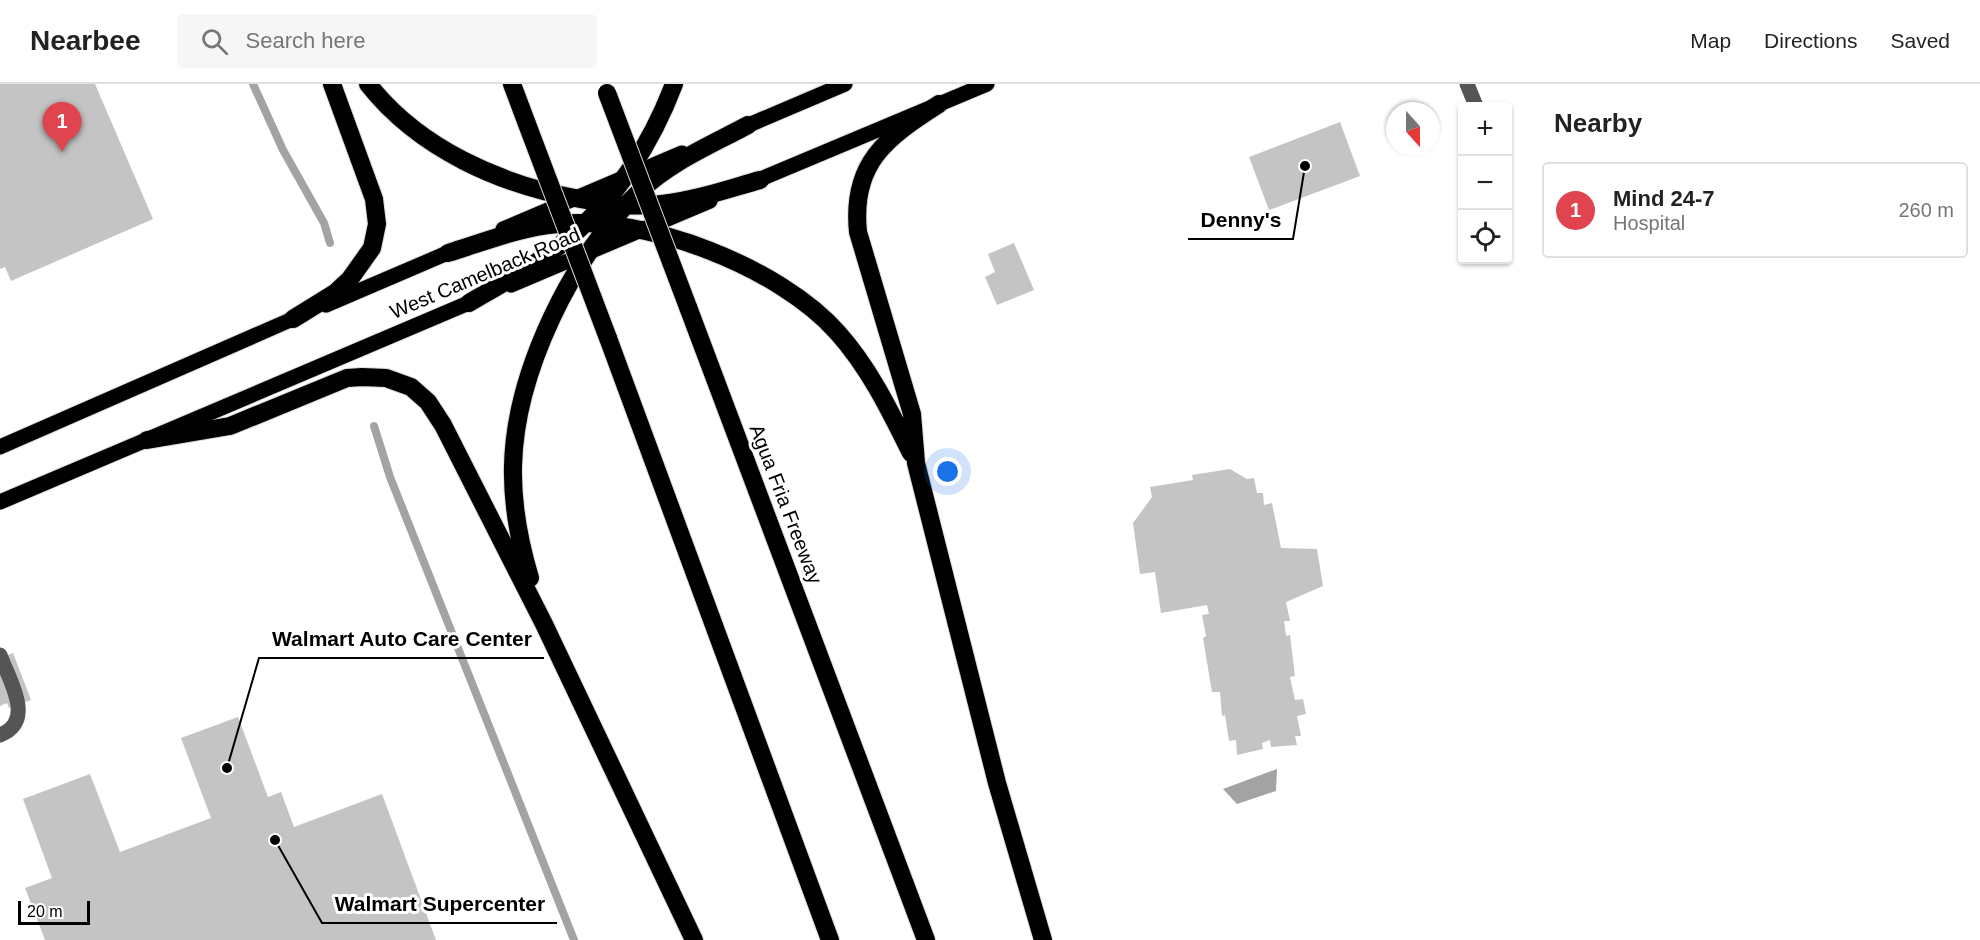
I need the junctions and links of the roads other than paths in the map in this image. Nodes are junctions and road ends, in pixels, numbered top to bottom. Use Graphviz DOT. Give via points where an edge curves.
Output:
graph roads {
  1 [pos="332,84"];
  2 [pos="368,84"];
  3 [pos="512,84"];
  4 [pos="674,84"];
  5 [pos="845,84"];
  6 [pos="987,84"];
  7 [pos="1467,84"];
  8 [pos="605,88"];
  9 [pos="1474,102"];
  10 [pos="939,104"];
  11 [pos="748,125"];
  12 [pos="626,177"];
  13 [pos="760,180"];
  14 [pos="574,198"];
  15 [pos="603,203"];
  16 [pos="626,205"];
  17 [pos="586,222"];
  18 [pos="609,225"];
  19 [pos="640,230"];
  20 [pos="588,252"];
  21 [pos="448,253"];
  22 [pos="469,303"];
  23 [pos="293,319"];
  24 [pos="147,440"];
  25 [pos="0,447"];
  26 [pos="916,463"];
  27 [pos="0,502"];
  28 [pos="544,624"];
  29 [pos="0,655"];
  30 [pos="0,735"];
  31 [pos="694,940"];
  32 [pos="830,940"];
  33 [pos="926,940"];
  34 [pos="1042,940"];
  1 -- 23 [label="highway" via="374,199 377,224 372,248 350,279"];
  2 -- 14 [label="highway" via="424,137 470,164 525,187"];
  3 -- 32 [label="highway, bridge"];
  4 -- 12 [label="highway" via="653,132"];
  5 -- 11 [label="main road, West Camelback Road"];
  6 -- 10 [label="main road, West Camelback Road"];
  7 -- 9 [label="lane"];
  8 -- 33 [label="highway, Agua Fria Freeway, bridge"];
  10 -- 13 [label="main road, West Camelback Road"];
  10 -- 26 [label="highway" via="887,141 862,178 856,205 858,232 912,414"];
  11 -- 12 [label="main road, West Camelback Road"];
  11 -- 16 [label="highway" via="669,168"];
  12 -- 14 [label="main road, West Camelback Road"];
  12 -- 15 [label="highway"];
  13 -- 16 [label="highway" via="662,205"];
  13 -- 19 [label="main road, West Camelback Road"];
  14 -- 15 [label="highway"];
  14 -- 21 [label="main road, West Camelback Road"];
  15 -- 16 [label="highway"];
  15 -- 17 [label="highway"];
  16 -- 18 [label="highway"];
  17 -- 18 [label="highway"];
  17 -- 21 [label="highway" via="539,227"];
  17 -- 22 [label="highway" via="533,264"];
  18 -- 19 [label="highway"];
  18 -- 20 [label="highway"];
  19 -- 20 [label="main road, West Camelback Road"];
  19 -- 26 [label="highway" via="750,268 810,306 838,332 865,366"];
  20 -- 22 [label="main road, West Camelback Road"];
  20 -- 28 [label="highway" via="545,334 523,398 515,436 513,501 520,547"];
  21 -- 23 [label="main road, West Camelback Road"];
  22 -- 24 [label="main road, West Camelback Road"];
  23 -- 25 [label="main road, West Camelback Road"];
  24 -- 27 [label="main road, West Camelback Road"];
  24 -- 28 [label="highway" via="230,426 347,378 386,378 411,387 428,402 443,425"];
  26 -- 34 [label="highway" via="997,783"];
  28 -- 31 [label="highway"];
  29 -- 30 [label="lane" via="19,705 19,717 15,726"];
}
